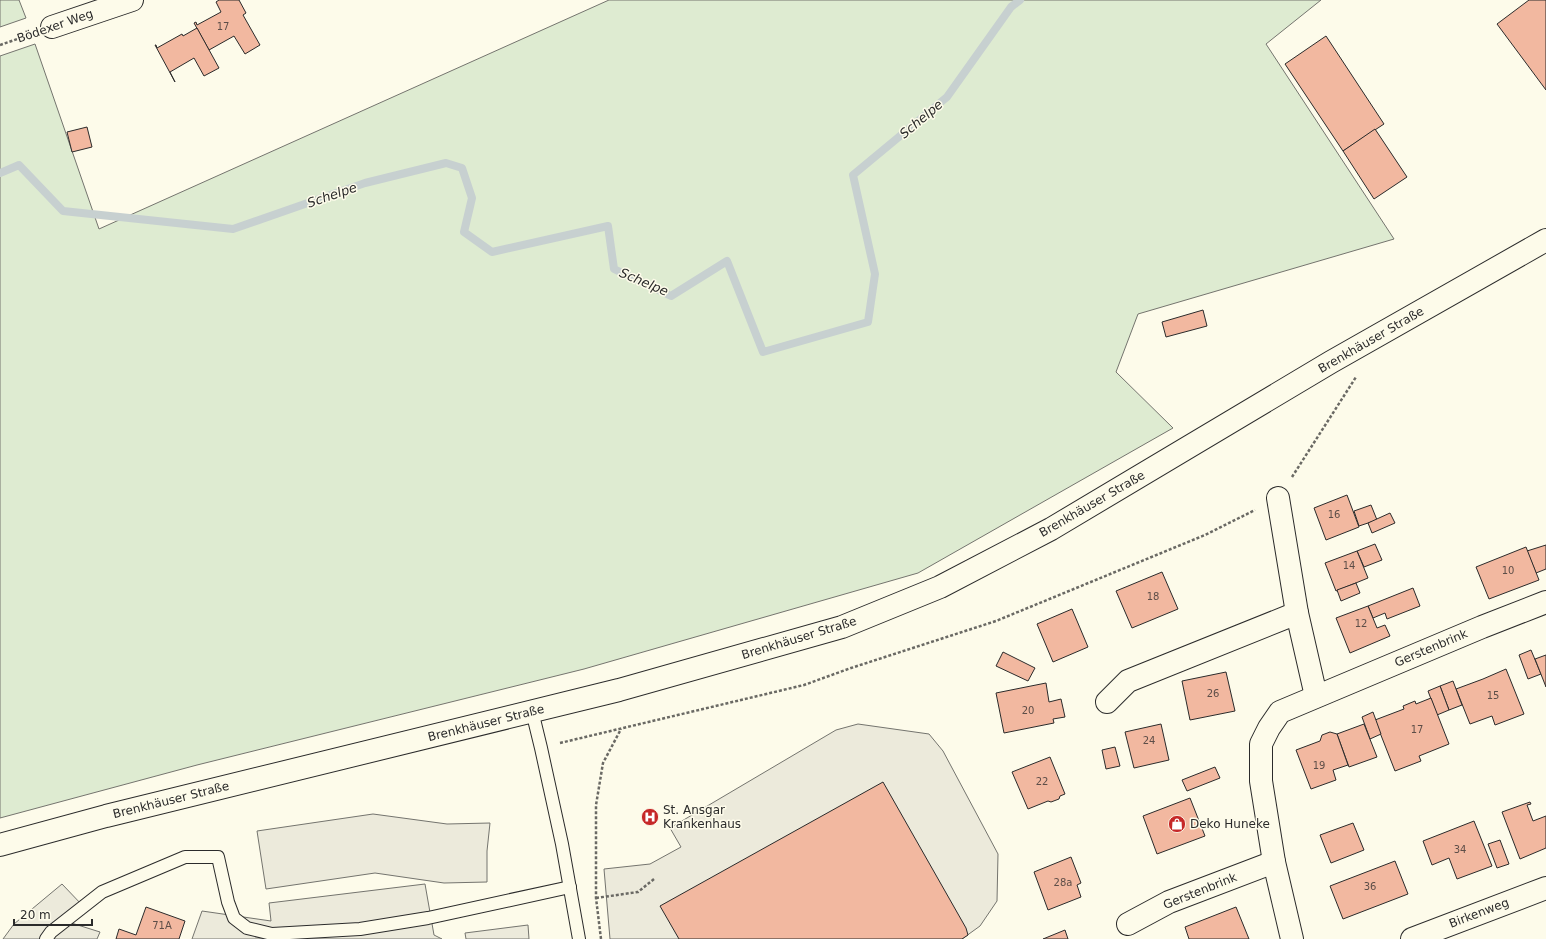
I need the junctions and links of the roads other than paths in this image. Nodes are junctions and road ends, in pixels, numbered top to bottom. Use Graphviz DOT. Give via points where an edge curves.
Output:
graph roads {
  1 [pos="132,0"];
  2 [pos="52,27"];
  3 [pos="1546,240"];
  4 [pos="1278,498"];
  5 [pos="1546,602"];
  6 [pos="1297,613"];
  7 [pos="1316,696"];
  8 [pos="1107,702"];
  9 [pos="532,711"];
  10 [pos="0,845"];
  11 [pos="1274,862"];
  12 [pos="570,887"];
  13 [pos="1546,888"];
  14 [pos="1128,924"];
  15 [pos="46,939"];
  16 [pos="579,939"];
  17 [pos="1292,939"];
  18 [pos="1412,939"];
  1 -- 2 [label="main road, Bödexer Weg"];
  3 -- 9 [label="main road, Brenkhäuser Straße" via="1331,362 1051,529 940,587 842,627 619,690"];
  4 -- 6 [label="main road"];
  5 -- 7 [label="main road, Gerstenbrink"];
  6 -- 7 [label="main road"];
  6 -- 8 [label="main road" via="1128,680"];
  7 -- 11 [label="main road, Gerstenbrink" via="1280,712 1261,744 1261,781"];
  9 -- 10 [label="main road, Brenkhäuser Straße" via="106,816"];
  9 -- 12 [label="lane"];
  11 -- 14 [label="main road, Gerstenbrink" via="1169,902"];
  11 -- 17 [label="main road, Gerstenbrink"];
  12 -- 15 [label="lane" via="436,916 360,929 272,934 247,928 234,918 218,857 185,857 102,892 51,932"];
  12 -- 16 [label="lane"];
  13 -- 18 [label="main road, Birkenweg"];
}
